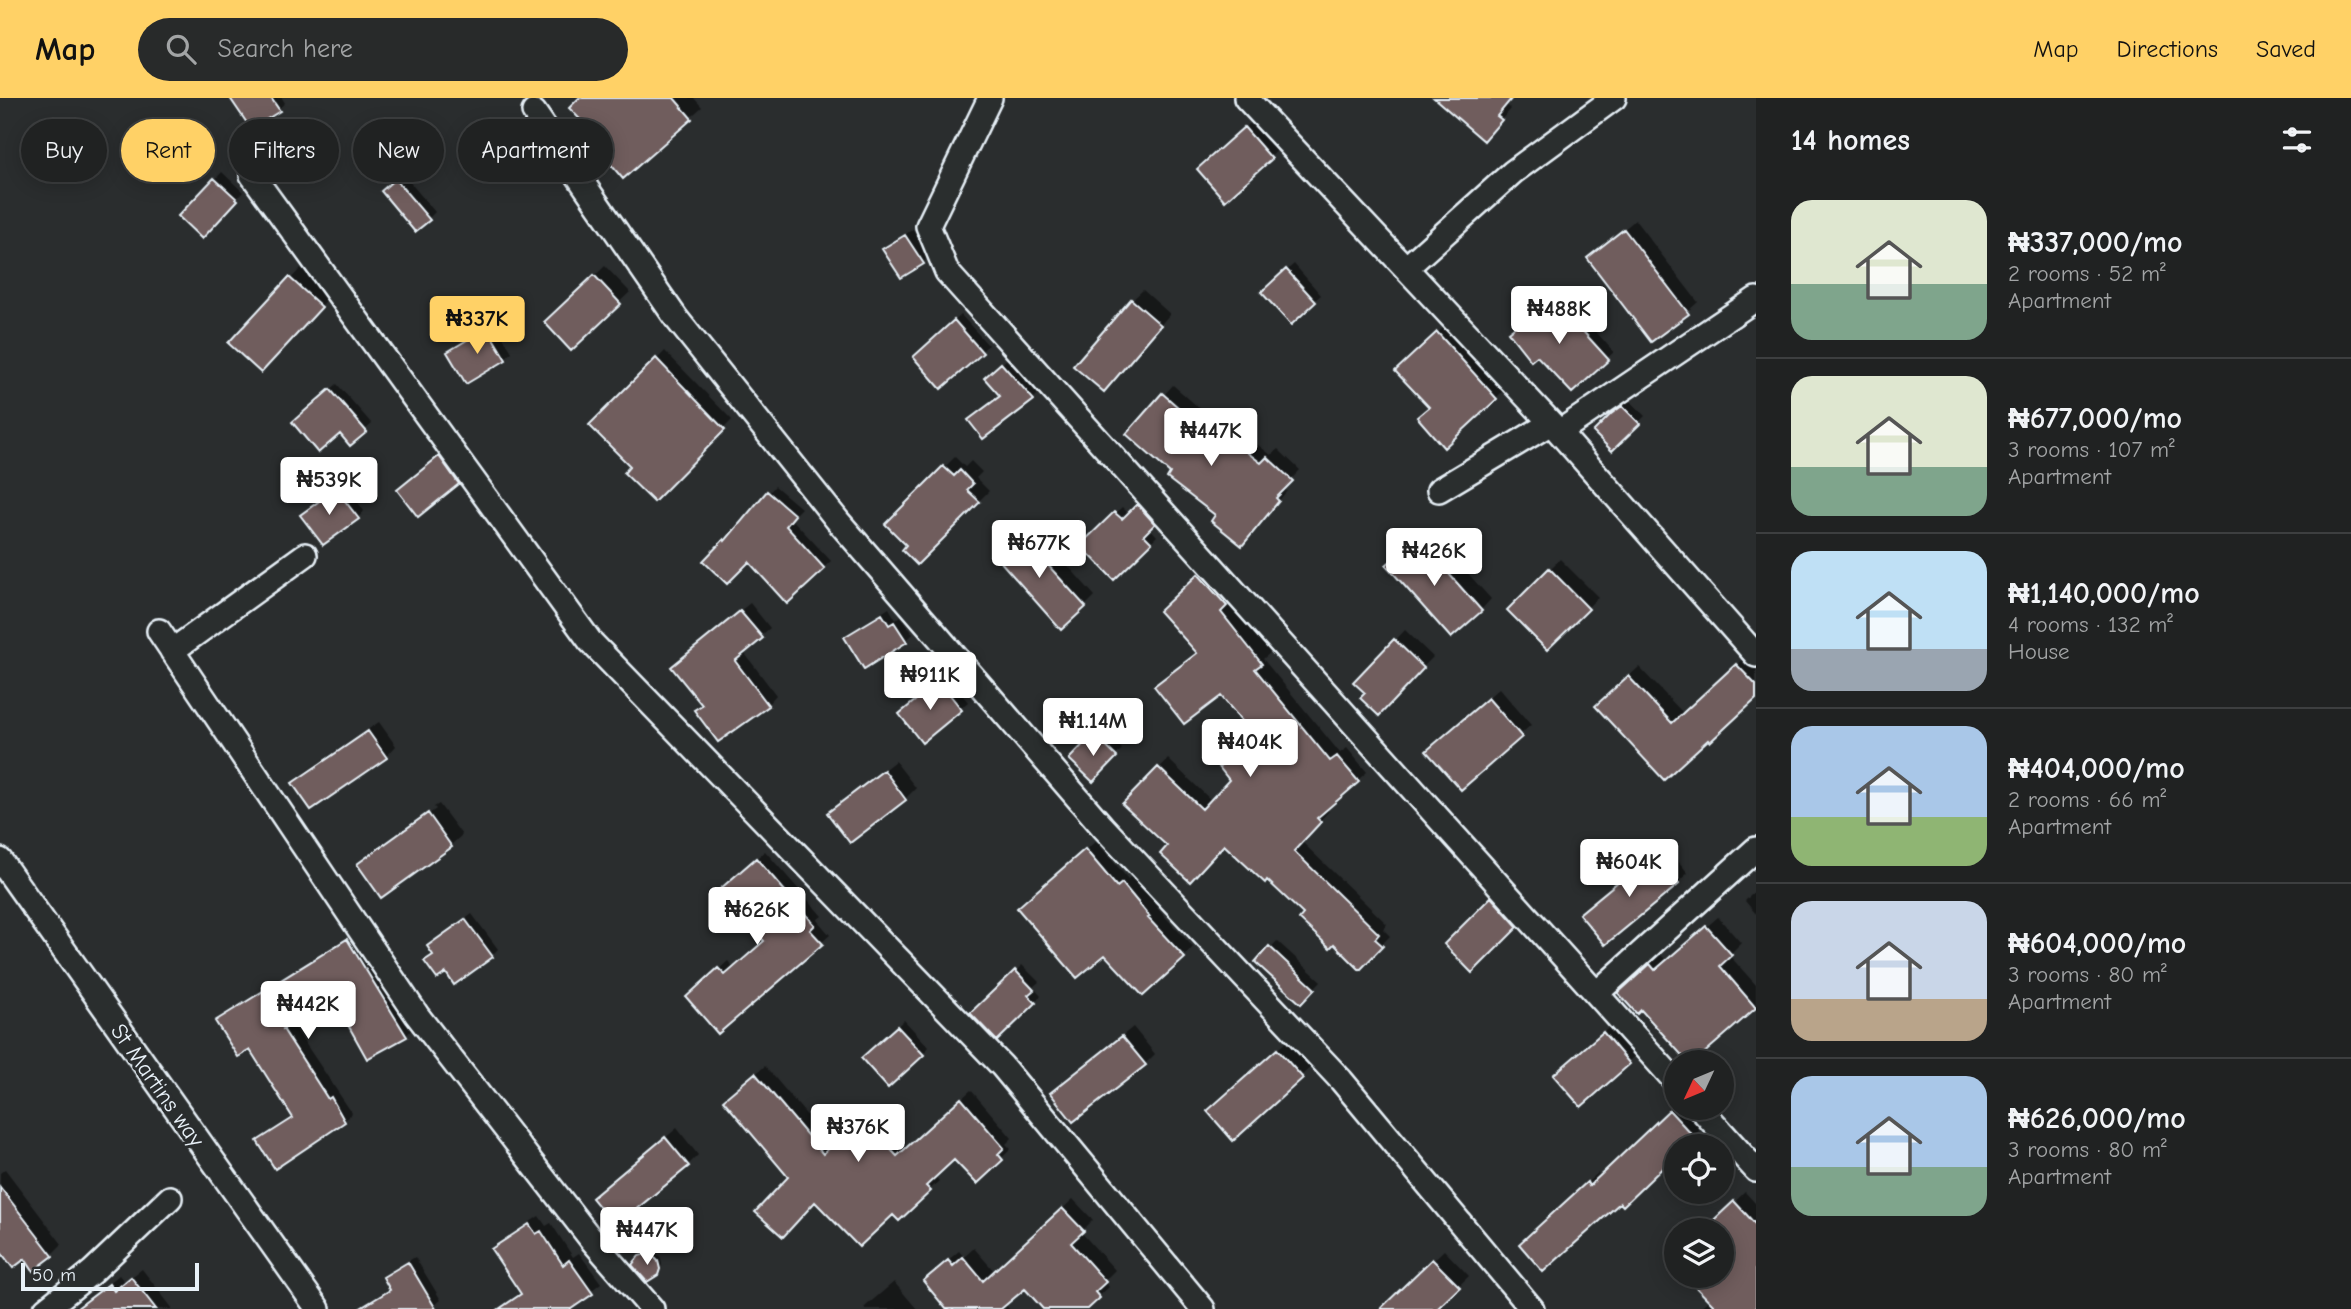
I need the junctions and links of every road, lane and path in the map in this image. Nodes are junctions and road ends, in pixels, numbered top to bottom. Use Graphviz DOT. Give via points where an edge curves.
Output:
graph roads {
  1 [pos="990,98"];
  2 [pos="1246,98"];
  3 [pos="1614,98"];
  4 [pos="534,111"];
  5 [pos="257,182"];
  6 [pos="1406,268"];
  7 [pos="1756,299"];
  8 [pos="1555,428"];
  9 [pos="1439,490"];
  10 [pos="305,555"];
  11 [pos="159,631"];
  12 [pos="172,651"];
  13 [pos="1756,655"];
  14 [pos="1756,849"];
  15 [pos="0,860"];
  16 [pos="1597,993"];
  17 [pos="1664,1068"];
  18 [pos="1711,1120"];
  19 [pos="1756,1170"];
  20 [pos="170,1198"];
  21 [pos="46,1309"];
  22 [pos="318,1309"];
  23 [pos="652,1309"];
  24 [pos="1203,1309"];
  25 [pos="1532,1309"];
  1 -- 16 [label="street" via="928,226 947,272"];
  2 -- 6 [label="street"];
  3 -- 6 [label="street" via="1513,172"];
  4 -- 25 [label="street" via="676,318 838,521 1102,826 1341,1080"];
  5 -- 24 [label="street" via="590,641 1002,1066"];
  6 -- 8 [label="street"];
  7 -- 8 [label="street"];
  8 -- 9 [label="street"];
  8 -- 13 [label="street"];
  10 -- 12 [label="street"];
  11 -- 12 [label="street"];
  12 -- 23 [label="street" via="417,1014 591,1239"];
  14 -- 16 [label="street"];
  15 -- 22 [label="street, St Martins way"];
  16 -- 17 [label="street"];
  18 -- 19 [label="street"];
  20 -- 21 [label="street"];
}
